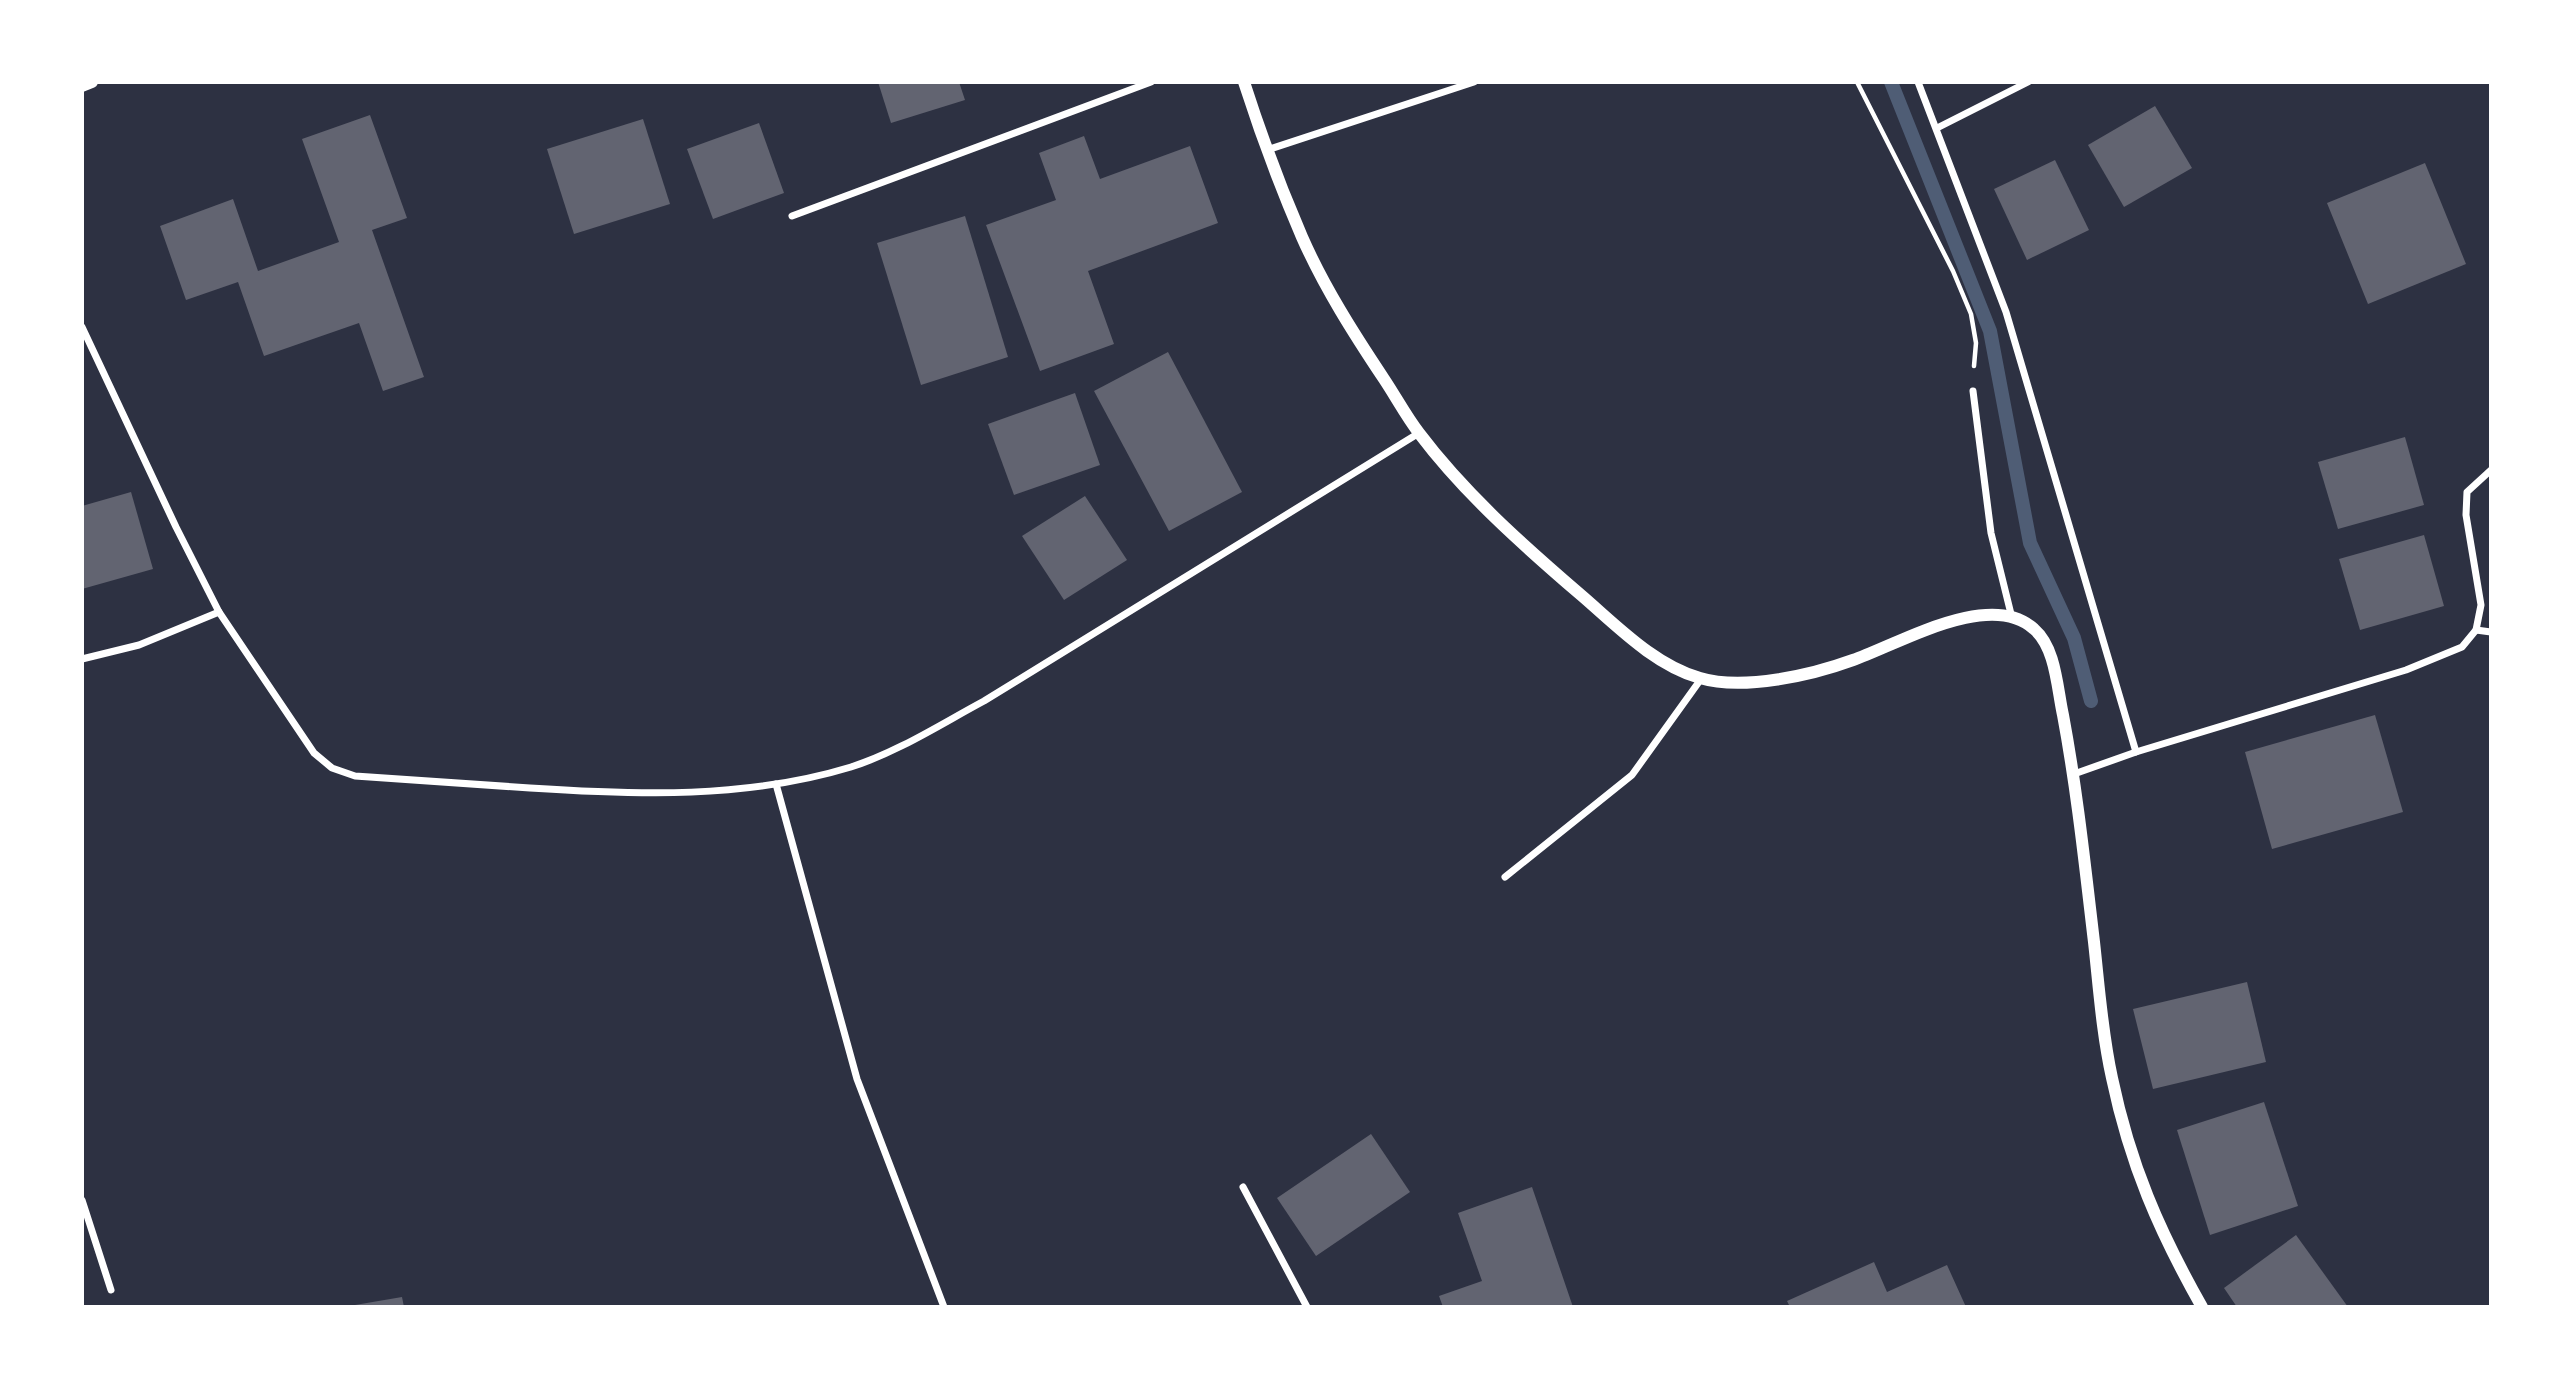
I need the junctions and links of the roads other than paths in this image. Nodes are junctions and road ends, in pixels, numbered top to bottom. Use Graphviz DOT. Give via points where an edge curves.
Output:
graph roads {
  1 [pos="92,82"];
  2 [pos="1151,82"];
  3 [pos="1244,82"];
  4 [pos="1474,82"];
  5 [pos="1918,82"];
  6 [pos="2028,82"];
  7 [pos="82,86"];
  8 [pos="1937,128"];
  9 [pos="1266,150"];
  10 [pos="792,216"];
  11 [pos="82,327"];
  12 [pos="1973,391"];
  13 [pos="1419,433"];
  14 [pos="2491,470"];
  15 [pos="219,611"];
  16 [pos="2012,618"];
  17 [pos="2476,630"];
  18 [pos="2491,632"];
  19 [pos="82,659"];
  20 [pos="1701,679"];
  21 [pos="2136,752"];
  22 [pos="2074,774"];
  23 [pos="776,784"];
  24 [pos="1505,877"];
  25 [pos="1243,1187"];
  26 [pos="82,1200"];
  27 [pos="111,1290"];
  28 [pos="944,1307"];
  29 [pos="1307,1307"];
  30 [pos="2202,1307"];
  1 -- 7 [label="street"];
  2 -- 10 [label="street"];
  3 -- 9 [label="street"];
  4 -- 9 [label="street"];
  5 -- 8 [label="street"];
  6 -- 8 [label="street"];
  8 -- 21 [label="street" via="2006,312"];
  9 -- 13 [label="street" via="1304,241 1341,311"];
  11 -- 15 [label="street"];
  12 -- 16 [label="street" via="1991,533"];
  13 -- 20 [label="street" via="1529,550 1636,642"];
  13 -- 23 [label="street" via="915,739 852,767"];
  14 -- 17 [label="street" via="2468,492 2466,516 2481,605"];
  15 -- 19 [label="street" via="139,645"];
  15 -- 23 [label="street" via="314,753 332,768 355,776 628,794 712,792"];
  16 -- 20 [label="street" via="1987,614 1964,618 1851,662 1773,680"];
  16 -- 22 [label="street" via="2034,628 2047,647"];
  17 -- 18 [label="street"];
  17 -- 21 [label="street" via="2462,647 2406,670"];
  20 -- 24 [label="street" via="1632,775"];
  21 -- 22 [label="street"];
  22 -- 30 [label="street" via="2099,990 2124,1128 2164,1238"];
  23 -- 28 [label="street" via="857,1079"];
  25 -- 29 [label="street"];
  26 -- 27 [label="street"];
}
